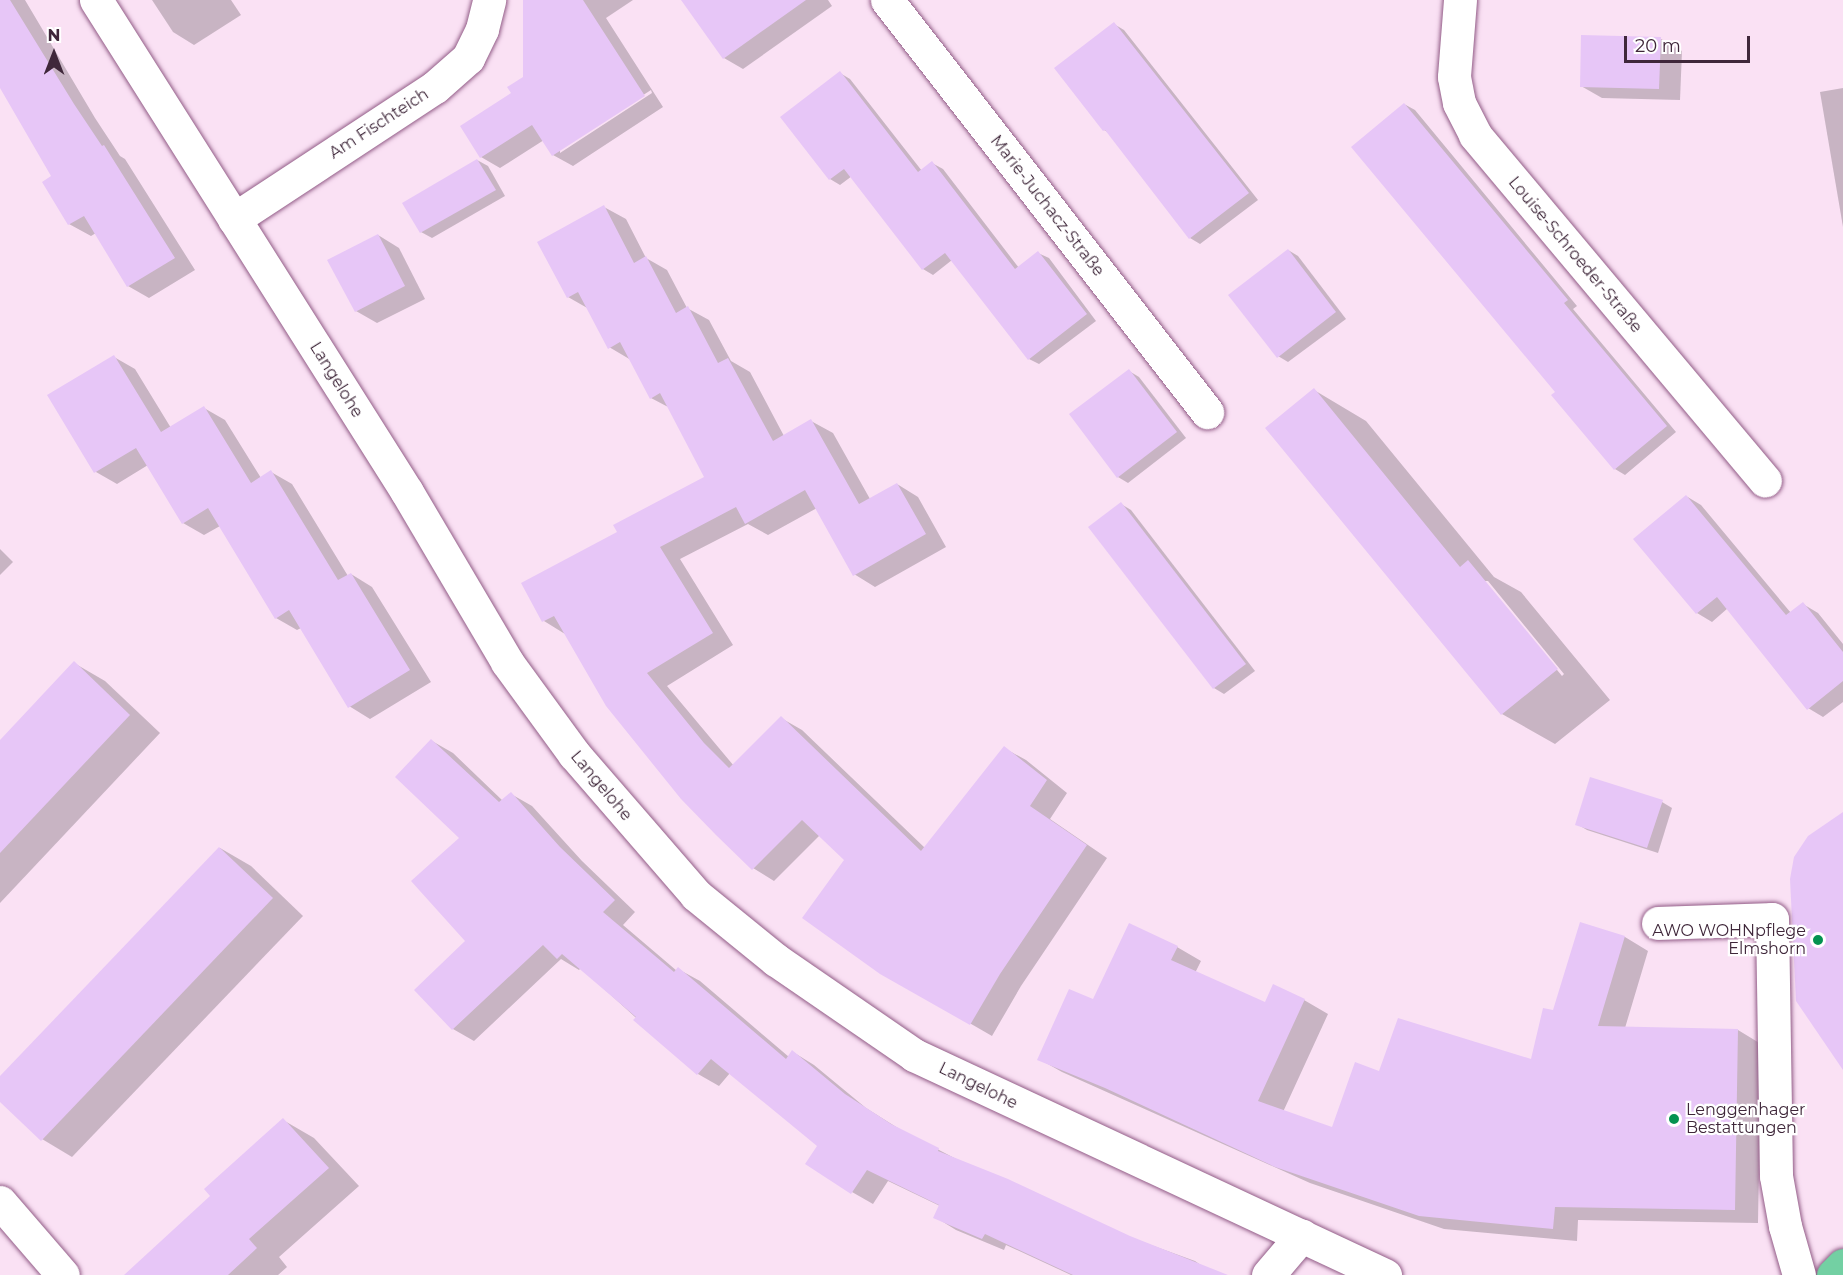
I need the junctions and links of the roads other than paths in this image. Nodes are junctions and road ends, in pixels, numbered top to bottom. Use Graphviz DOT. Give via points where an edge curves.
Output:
graph roads {
  1 [pos="96,0"];
  2 [pos="489,0"];
  3 [pos="887,0"];
  4 [pos="1460,0"];
  5 [pos="234,219"];
  6 [pos="1207,412"];
  7 [pos="1765,481"];
  8 [pos="1658,923"];
  9 [pos="0,1202"];
  10 [pos="1302,1235"];
  11 [pos="1843,1265"];
  12 [pos="63,1275"];
  13 [pos="1268,1275"];
  14 [pos="1385,1275"];
  15 [pos="1799,1275"];
  16 [pos="1833,1275"];
  1 -- 5 [label="street, Langelohe"];
  2 -- 5 [label="street, Am Fischteich" via="482,29 468,58 435,87"];
  3 -- 6 [label="street, Marie-Juchacz-Straße"];
  4 -- 7 [label="street, Louise-Schroeder-Straße" via="1454,77 1459,103 1475,135"];
  5 -- 10 [label="street, Langelohe" via="407,492 507,662 574,754 696,896 776,960 914,1055"];
  8 -- 15 [label="street" via="1772,919 1776,1176"];
  9 -- 12 [label="street"];
  10 -- 13 [label="street"];
  10 -- 14 [label="street, Langelohe"];
  11 -- 16 [label="main road"];
}
